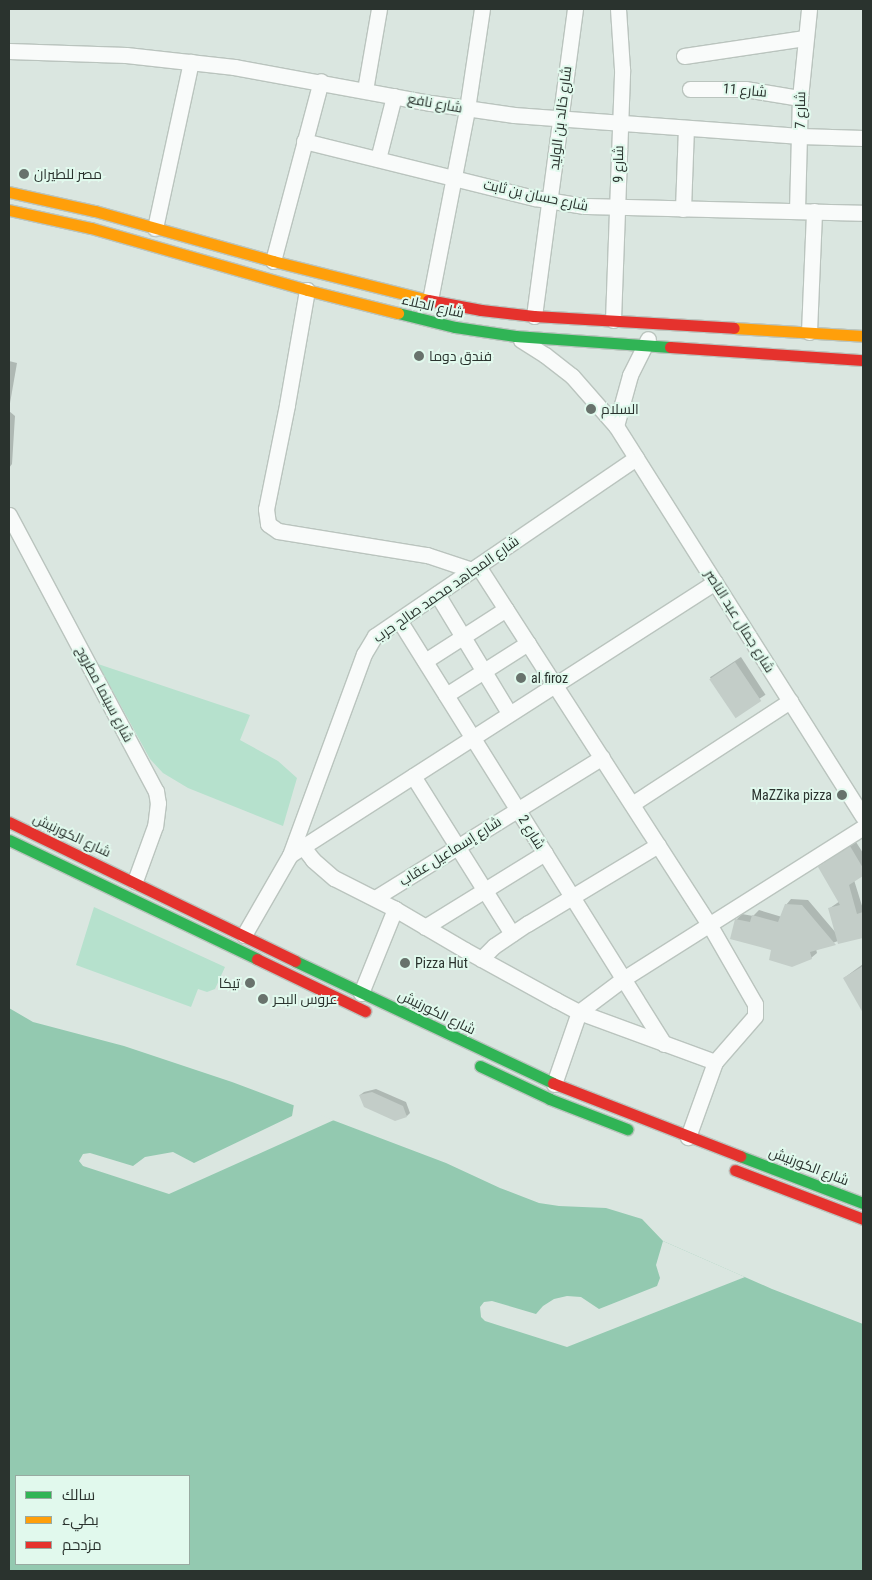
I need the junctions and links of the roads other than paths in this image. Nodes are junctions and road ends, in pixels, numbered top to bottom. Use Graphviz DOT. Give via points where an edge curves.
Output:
graph roads {
  1 [pos="379,9"];
  2 [pos="482,9"];
  3 [pos="575,9"];
  4 [pos="618,9"];
  5 [pos="809,9"];
  6 [pos="805,38"];
  7 [pos="9,51"];
  8 [pos="684,56"];
  9 [pos="191,62"];
  10 [pos="320,81"];
  11 [pos="690,89"];
  12 [pos="365,90"];
  13 [pos="394,96"];
  14 [pos="800,98"];
  15 [pos="467,109"];
  16 [pos="560,118"];
  17 [pos="619,124"];
  18 [pos="686,128"];
  19 [pos="800,136"];
  20 [pos="863,138"];
  21 [pos="304,141"];
  22 [pos="378,159"];
  23 [pos="454,177"];
  24 [pos="9,192"];
  25 [pos="550,201"];
  26 [pos="618,208"];
  27 [pos="683,209"];
  28 [pos="9,210"];
  29 [pos="798,211"];
  30 [pos="814,211"];
  31 [pos="863,213"];
  32 [pos="155,228"];
  33 [pos="272,261"];
  34 [pos="306,290"];
  35 [pos="430,300"];
  36 [pos="534,316"];
  37 [pos="613,320"];
  38 [pos="658,322"];
  39 [pos="809,332"];
  40 [pos="515,336"];
  41 [pos="863,336"];
  42 [pos="644,345"];
  43 [pos="863,360"];
  44 [pos="616,426"];
  45 [pos="636,458"];
  46 [pos="9,515"];
  47 [pos="475,568"];
  48 [pos="715,582"];
  49 [pos="437,594"];
  50 [pos="506,610"];
  51 [pos="399,620"];
  52 [pos="463,637"];
  53 [pos="528,643"];
  54 [pos="425,661"];
  55 [pos="484,671"];
  56 [pos="555,684"];
  57 [pos="446,695"];
  58 [pos="790,701"];
  59 [pos="509,714"];
  60 [pos="472,738"];
  61 [pos="602,757"];
  62 [pos="413,776"];
  63 [pos="632,804"];
  64 [pos="518,810"];
  65 [pos="863,816"];
  66 [pos="9,822"];
  67 [pos="863,827"];
  68 [pos="9,840"];
  69 [pos="658,845"];
  70 [pos="304,847"];
  71 [pos="457,847"];
  72 [pos="545,854"];
  73 [pos="290,855"];
  74 [pos="135,881"];
  75 [pos="485,890"];
  76 [pos="375,898"];
  77 [pos="572,898"];
  78 [pos="395,909"];
  79 [pos="709,924"];
  80 [pos="425,927"];
  81 [pos="512,934"];
  82 [pos="244,935"];
  83 [pos="481,959"];
  84 [pos="623,978"];
  85 [pos="362,993"];
  86 [pos="579,1012"];
  87 [pos="374,1015"];
  88 [pos="664,1044"];
  89 [pos="473,1062"];
  90 [pos="715,1062"];
  91 [pos="554,1084"];
  92 [pos="638,1133"];
  93 [pos="688,1137"];
  94 [pos="727,1167"];
  95 [pos="863,1203"];
  96 [pos="863,1220"];
  1 -- 12 [label="street"];
  2 -- 15 [label="street"];
  3 -- 16 [label="street, شارع خالد بن الوليد"];
  4 -- 17 [label="street, شارع 9" via="622,69"];
  5 -- 6 [label="street, شارع 7"];
  6 -- 8 [label="street"];
  6 -- 14 [label="street, شارع 7"];
  7 -- 9 [label="street, شارع نافع" via="126,55"];
  9 -- 10 [label="street, شارع نافع"];
  9 -- 32 [label="street"];
  10 -- 12 [label="street, شارع نافع"];
  10 -- 21 [label="street"];
  11 -- 14 [label="street, شارع 11" via="745,89"];
  12 -- 13 [label="street, شارع نافع"];
  13 -- 15 [label="street, شارع نافع"];
  13 -- 22 [label="street"];
  14 -- 19 [label="street, شارع 7"];
  15 -- 16 [label="street, شارع نافع"];
  15 -- 23 [label="street"];
  16 -- 17 [label="street, شارع نافع"];
  16 -- 25 [label="street, شارع خالد بن الوليد"];
  17 -- 18 [label="street, شارع نافع"];
  17 -- 26 [label="street, شارع 9"];
  18 -- 19 [label="street, شارع نافع"];
  18 -- 27 [label="street"];
  19 -- 20 [label="street, شارع نافع"];
  19 -- 29 [label="street, شارع 7"];
  21 -- 22 [label="street, شارع حسان بن ثابت"];
  21 -- 33 [label="street"];
  22 -- 23 [label="street, شارع حسان بن ثابت"];
  23 -- 25 [label="street, شارع حسان بن ثابت"];
  23 -- 35 [label="street"];
  24 -- 32 [label="main road, شارع الجلاء" via="48,199"];
  25 -- 26 [label="street, شارع حسان بن ثابت"];
  25 -- 36 [label="street, شارع خالد بن الوليد"];
  26 -- 27 [label="street, شارع حسان بن ثابت"];
  26 -- 37 [label="street, شارع 9"];
  27 -- 29 [label="street, شارع حسان بن ثابت"];
  28 -- 34 [label="main road, شارع الجلاء" via="92,228"];
  29 -- 30 [label="street, شارع حسان بن ثابت"];
  30 -- 31 [label="street, شارع حسان بن ثابت"];
  30 -- 39 [label="street"];
  32 -- 33 [label="main road, شارع الجلاء"];
  33 -- 35 [label="main road, شارع الجلاء"];
  34 -- 40 [label="main road, شارع الجلاء" via="425,320"];
  34 -- 47 [label="street" via="266,509 268,524 278,531 427,555"];
  35 -- 36 [label="main road, شارع الجلاء"];
  36 -- 37 [label="main road, شارع الجلاء"];
  37 -- 38 [label="main road, شارع الجلاء"];
  38 -- 39 [label="main road, شارع الجلاء"];
  38 -- 42 [label="street"];
  39 -- 41 [label="main road, شارع الجلاء"];
  40 -- 42 [label="main road, شارع الجلاء"];
  40 -- 44 [label="street, شارع جمال عبد الناصر" via="560,366"];
  42 -- 43 [label="main road, شارع الجلاء"];
  42 -- 44 [label="street" via="627,383"];
  44 -- 45 [label="street, شارع جمال عبد الناصر"];
  45 -- 47 [label="street, شارع المجاهد محمد صالح حرب"];
  45 -- 48 [label="street, شارع جمال عبد الناصر"];
  46 -- 74 [label="street, شارع سينما مطروح" via="156,791 155,826"];
  47 -- 49 [label="street, شارع المجاهد محمد صالح حرب"];
  47 -- 50 [label="street"];
  48 -- 56 [label="street"];
  48 -- 58 [label="street, شارع جمال عبد الناصر"];
  49 -- 51 [label="street, شارع المجاهد محمد صالح حرب"];
  49 -- 52 [label="street"];
  50 -- 52 [label="street"];
  50 -- 53 [label="street"];
  51 -- 54 [label="street, شارع 2"];
  51 -- 73 [label="street, شارع المجاهد محمد صالح حرب" via="375,636 364,654"];
  52 -- 54 [label="street"];
  52 -- 55 [label="street"];
  53 -- 55 [label="street"];
  53 -- 56 [label="street"];
  54 -- 57 [label="street, شارع 2"];
  55 -- 57 [label="street"];
  55 -- 59 [label="street"];
  56 -- 59 [label="street"];
  56 -- 61 [label="street"];
  57 -- 60 [label="street, شارع 2"];
  58 -- 63 [label="street"];
  58 -- 65 [label="street, شارع جمال عبد الناصر"];
  59 -- 60 [label="street"];
  60 -- 62 [label="street"];
  60 -- 64 [label="street, شارع 2"];
  61 -- 63 [label="street"];
  61 -- 64 [label="street, شارع إسماعيل عقاب"];
  62 -- 70 [label="street"];
  62 -- 71 [label="street"];
  63 -- 69 [label="street"];
  64 -- 71 [label="street, شارع إسماعيل عقاب"];
  64 -- 72 [label="street, شارع 2"];
  66 -- 74 [label="main road, شارع الكورنيش"];
  67 -- 79 [label="street"];
  68 -- 87 [label="main road"];
  69 -- 77 [label="street"];
  69 -- 79 [label="street"];
  70 -- 73 [label="street"];
  70 -- 76 [label="street" via="328,874"];
  71 -- 75 [label="street"];
  71 -- 76 [label="street, شارع إسماعيل عقاب"];
  72 -- 75 [label="street"];
  72 -- 77 [label="street, شارع 2"];
  73 -- 82 [label="street, شارع المجاهد محمد صالح حرب"];
  74 -- 82 [label="main road, شارع الكورنيش"];
  75 -- 80 [label="street"];
  75 -- 81 [label="street"];
  76 -- 78 [label="street"];
  77 -- 81 [label="street"];
  77 -- 84 [label="street, شارع 2"];
  78 -- 80 [label="street"];
  78 -- 85 [label="street"];
  79 -- 84 [label="street"];
  79 -- 90 [label="street" via="752,997 756,1010 750,1022"];
  80 -- 83 [label="street"];
  81 -- 83 [label="street"];
  82 -- 85 [label="main road, شارع الكورنيش"];
  83 -- 86 [label="street"];
  84 -- 86 [label="street"];
  84 -- 88 [label="street, شارع 2"];
  85 -- 91 [label="main road, شارع الكورنيش"];
  86 -- 88 [label="street"];
  86 -- 91 [label="street"];
  88 -- 90 [label="street"];
  89 -- 92 [label="main road" via="556,1102"];
  90 -- 93 [label="street"];
  91 -- 93 [label="main road, شارع الكورنيش"];
  93 -- 95 [label="main road, شارع الكورنيش"];
  94 -- 96 [label="main road"];
}
